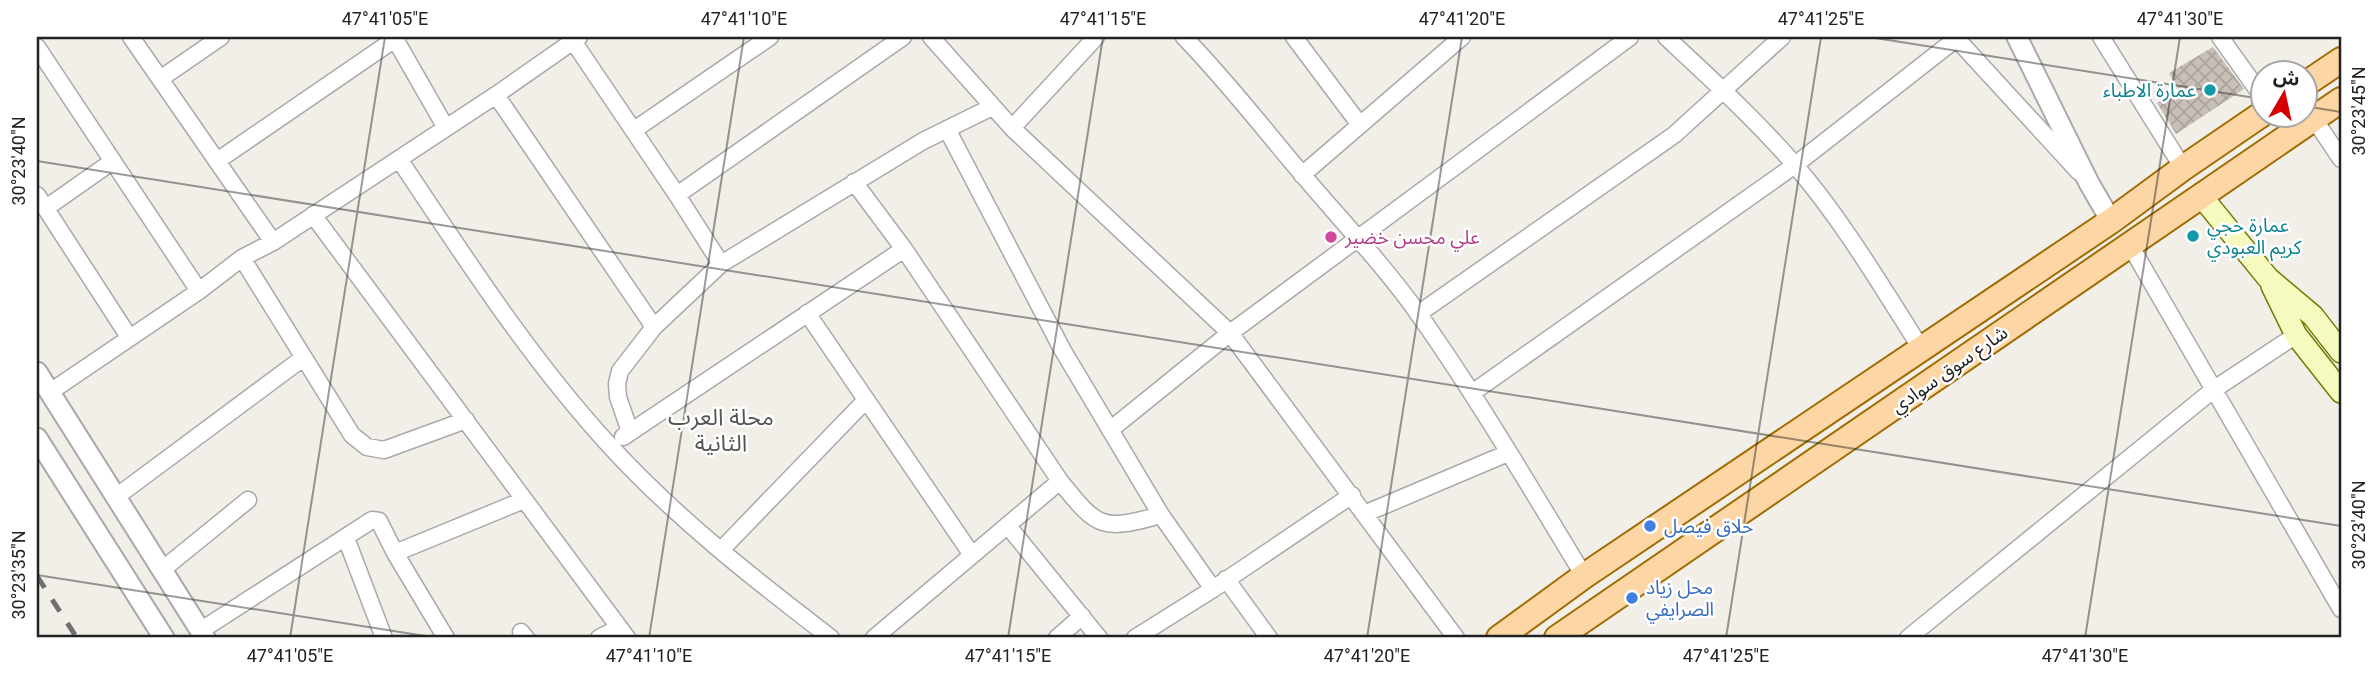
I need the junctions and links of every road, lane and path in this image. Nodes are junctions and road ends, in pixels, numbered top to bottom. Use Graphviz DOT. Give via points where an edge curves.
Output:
graph roads {
  1 [pos="44,37"];
  2 [pos="131,37"];
  3 [pos="221,37"];
  4 [pos="770,37"];
  5 [pos="903,37"];
  6 [pos="931,37"];
  7 [pos="1096,37"];
  8 [pos="1184,37"];
  9 [pos="1294,37"];
  10 [pos="1462,37"];
  11 [pos="1630,37"];
  12 [pos="1666,37"];
  13 [pos="1782,37"];
  14 [pos="2017,37"];
  15 [pos="2101,37"];
  16 [pos="2220,37"];
  17 [pos="397,38"];
  18 [pos="1956,38"];
  19 [pos="566,41"];
  20 [pos="1443,43"];
  21 [pos="37,44"];
  22 [pos="2341,60"];
  23 [pos="2248,75"];
  24 [pos="2318,76"];
  25 [pos="160,79"];
  26 [pos="1724,91"];
  27 [pos="496,95"];
  28 [pos="2341,100"];
  29 [pos="992,107"];
  30 [pos="2318,116"];
  31 [pos="2248,124"];
  32 [pos="1360,125"];
  33 [pos="2318,125"];
  34 [pos="446,128"];
  35 [pos="1012,128"];
  36 [pos="947,129"];
  37 [pos="634,130"];
  38 [pos="2298,130"];
  39 [pos="399,159"];
  40 [pos="2341,159"];
  41 [pos="113,161"];
  42 [pos="217,161"];
  43 [pos="1795,165"];
  44 [pos="2183,167"];
  45 [pos="1302,175"];
  46 [pos="854,182"];
  47 [pos="2089,183"];
  48 [pos="677,195"];
  49 [pos="2203,197"];
  50 [pos="41,201"];
  51 [pos="313,215"];
  52 [pos="2111,221"];
  53 [pos="1359,239"];
  54 [pos="273,242"];
  55 [pos="2130,244"];
  56 [pos="904,249"];
  57 [pos="242,258"];
  58 [pos="721,264"];
  59 [pos="2269,278"];
  60 [pos="199,290"];
  61 [pos="807,313"];
  62 [pos="1418,314"];
  63 [pos="654,327"];
  64 [pos="1230,333"];
  65 [pos="2296,335"];
  66 [pos="129,337"];
  67 [pos="1922,350"];
  68 [pos="2341,352"];
  69 [pos="303,358"];
  70 [pos="37,372"];
  71 [pos="2213,390"];
  72 [pos="50,392"];
  73 [pos="2341,392"];
  74 [pos="1472,393"];
  75 [pos="866,400"];
  76 [pos="466,420"];
  77 [pos="1110,429"];
  78 [pos="630,432"];
  79 [pos="37,438"];
  80 [pos="610,446"];
  81 [pos="1508,453"];
  82 [pos="1060,481"];
  83 [pos="1352,495"];
  84 [pos="116,497"];
  85 [pos="248,500"];
  86 [pos="524,500"];
  87 [pos="1364,514"];
  88 [pos="1161,515"];
  89 [pos="1007,526"];
  90 [pos="346,538"];
  91 [pos="721,550"];
  92 [pos="395,553"];
  93 [pos="972,555"];
  94 [pos="162,570"];
  95 [pos="1584,576"];
  96 [pos="1220,584"];
  97 [pos="2341,609"];
  98 [pos="1082,616"];
  99 [pos="623,633"];
  100 [pos="202,634"];
  101 [pos="164,638"];
  102 [pos="384,638"];
  103 [pos="446,638"];
  104 [pos="598,638"];
  105 [pos="831,638"];
  106 [pos="874,638"];
  107 [pos="1057,638"];
  108 [pos="1099,638"];
  109 [pos="1135,638"];
  110 [pos="1269,638"];
  111 [pos="1456,638"];
  112 [pos="1499,638"];
  113 [pos="1557,638"];
  114 [pos="1908,638"];
  1 -- 21 [label="street"];
  2 -- 25 [label="street"];
  3 -- 25 [label="street"];
  4 -- 37 [label="street"];
  5 -- 48 [label="street"];
  6 -- 29 [label="street"];
  7 -- 35 [label="street"];
  8 -- 45 [label="street"];
  9 -- 32 [label="street"];
  10 -- 20 [label="street"];
  11 -- 53 [label="street"];
  12 -- 26 [label="street"];
  13 -- 26 [label="street"];
  14 -- 47 [label="street"];
  15 -- 44 [label="street"];
  16 -- 23 [label="street"];
  17 -- 34 [label="street"];
  17 -- 42 [label="street"];
  18 -- 43 [label="street"];
  18 -- 47 [label="street"];
  19 -- 27 [label="street"];
  19 -- 37 [label="street"];
  20 -- 32 [label="street"];
  21 -- 41 [label="street"];
  22 -- 24 [label="main road"];
  25 -- 42 [label="street"];
  26 -- 43 [label="street"];
  26 -- 62 [label="street" via="1674,135"];
  27 -- 34 [label="street"];
  27 -- 63 [label="street"];
  28 -- 30 [label="main road, شارع سوق سوادي"];
  29 -- 35 [label="street"];
  29 -- 36 [label="street"];
  31 -- 44 [label="main road, شارع سوق سوادي"];
  32 -- 45 [label="street"];
  33 -- 40 [label="street"];
  34 -- 39 [label="street"];
  35 -- 64 [label="street"];
  36 -- 46 [label="street"];
  36 -- 77 [label="street" via="1062,349"];
  37 -- 48 [label="street"];
  38 -- 49 [label="main road, شارع سوق سوادي"];
  39 -- 51 [label="street"];
  39 -- 80 [label="street" via="525,342"];
  41 -- 50 [label="street"];
  41 -- 60 [label="street"];
  42 -- 54 [label="street"];
  43 -- 67 [label="street" via="1856,247"];
  43 -- 74 [label="street"];
  44 -- 52 [label="main road, شارع سوق سوادي"];
  45 -- 53 [label="street"];
  46 -- 56 [label="street"];
  46 -- 58 [label="street"];
  47 -- 52 [label="street"];
  48 -- 58 [label="street"];
  49 -- 55 [label="main road, شارع سوق سوادي"];
  49 -- 59 [label="main road"];
  50 -- 66 [label="street"];
  51 -- 54 [label="street"];
  51 -- 76 [label="street"];
  52 -- 67 [label="main road, شارع سوق سوادي"];
  53 -- 62 [label="street"];
  53 -- 64 [label="street"];
  54 -- 57 [label="street"];
  55 -- 71 [label="street"];
  55 -- 113 [label="main road, شارع سوق سوادي"];
  56 -- 61 [label="street"];
  56 -- 82 [label="street"];
  57 -- 60 [label="street"];
  57 -- 69 [label="street"];
  58 -- 63 [label="street"];
  59 -- 65 [label="main road"];
  59 -- 68 [label="main road" via="2313,316"];
  60 -- 66 [label="street"];
  61 -- 75 [label="street"];
  61 -- 78 [label="street"];
  62 -- 74 [label="street"];
  63 -- 78 [label="street" via="620,371 617,384"];
  64 -- 77 [label="street"];
  64 -- 83 [label="street"];
  65 -- 71 [label="street"];
  65 -- 73 [label="main road"];
  66 -- 72 [label="street"];
  67 -- 95 [label="main road, شارع سوق سوادي"];
  69 -- 76 [label="street" via="352,435 367,447 384,450"];
  69 -- 84 [label="street"];
  70 -- 72 [label="street"];
  71 -- 97 [label="street"];
  71 -- 114 [label="street"];
  72 -- 84 [label="street"];
  74 -- 81 [label="street"];
  75 -- 91 [label="street"];
  75 -- 93 [label="street"];
  76 -- 86 [label="street"];
  77 -- 88 [label="street"];
  78 -- 80 [label="street"];
  79 -- 101 [label="street"];
  80 -- 91 [label="street"];
  81 -- 87 [label="street"];
  81 -- 95 [label="street"];
  82 -- 88 [label="street" via="1091,518 1104,524"];
  82 -- 89 [label="street"];
  83 -- 87 [label="street"];
  83 -- 96 [label="street"];
  84 -- 94 [label="street"];
  85 -- 94 [label="street"];
  86 -- 92 [label="street"];
  86 -- 99 [label="street"];
  87 -- 111 [label="street"];
  88 -- 96 [label="street"];
  89 -- 93 [label="street"];
  89 -- 98 [label="street"];
  90 -- 92 [label="street" via="372,520 379,522"];
  90 -- 100 [label="street"];
  90 -- 102 [label="street"];
  91 -- 105 [label="street"];
  92 -- 103 [label="street"];
  93 -- 106 [label="street"];
  94 -- 100 [label="street"];
  95 -- 112 [label="main road, شارع سوق سوادي"];
  96 -- 109 [label="street"];
  96 -- 110 [label="street"];
  98 -- 107 [label="street"];
  98 -- 108 [label="street"];
  99 -- 104 [label="street"];
}
